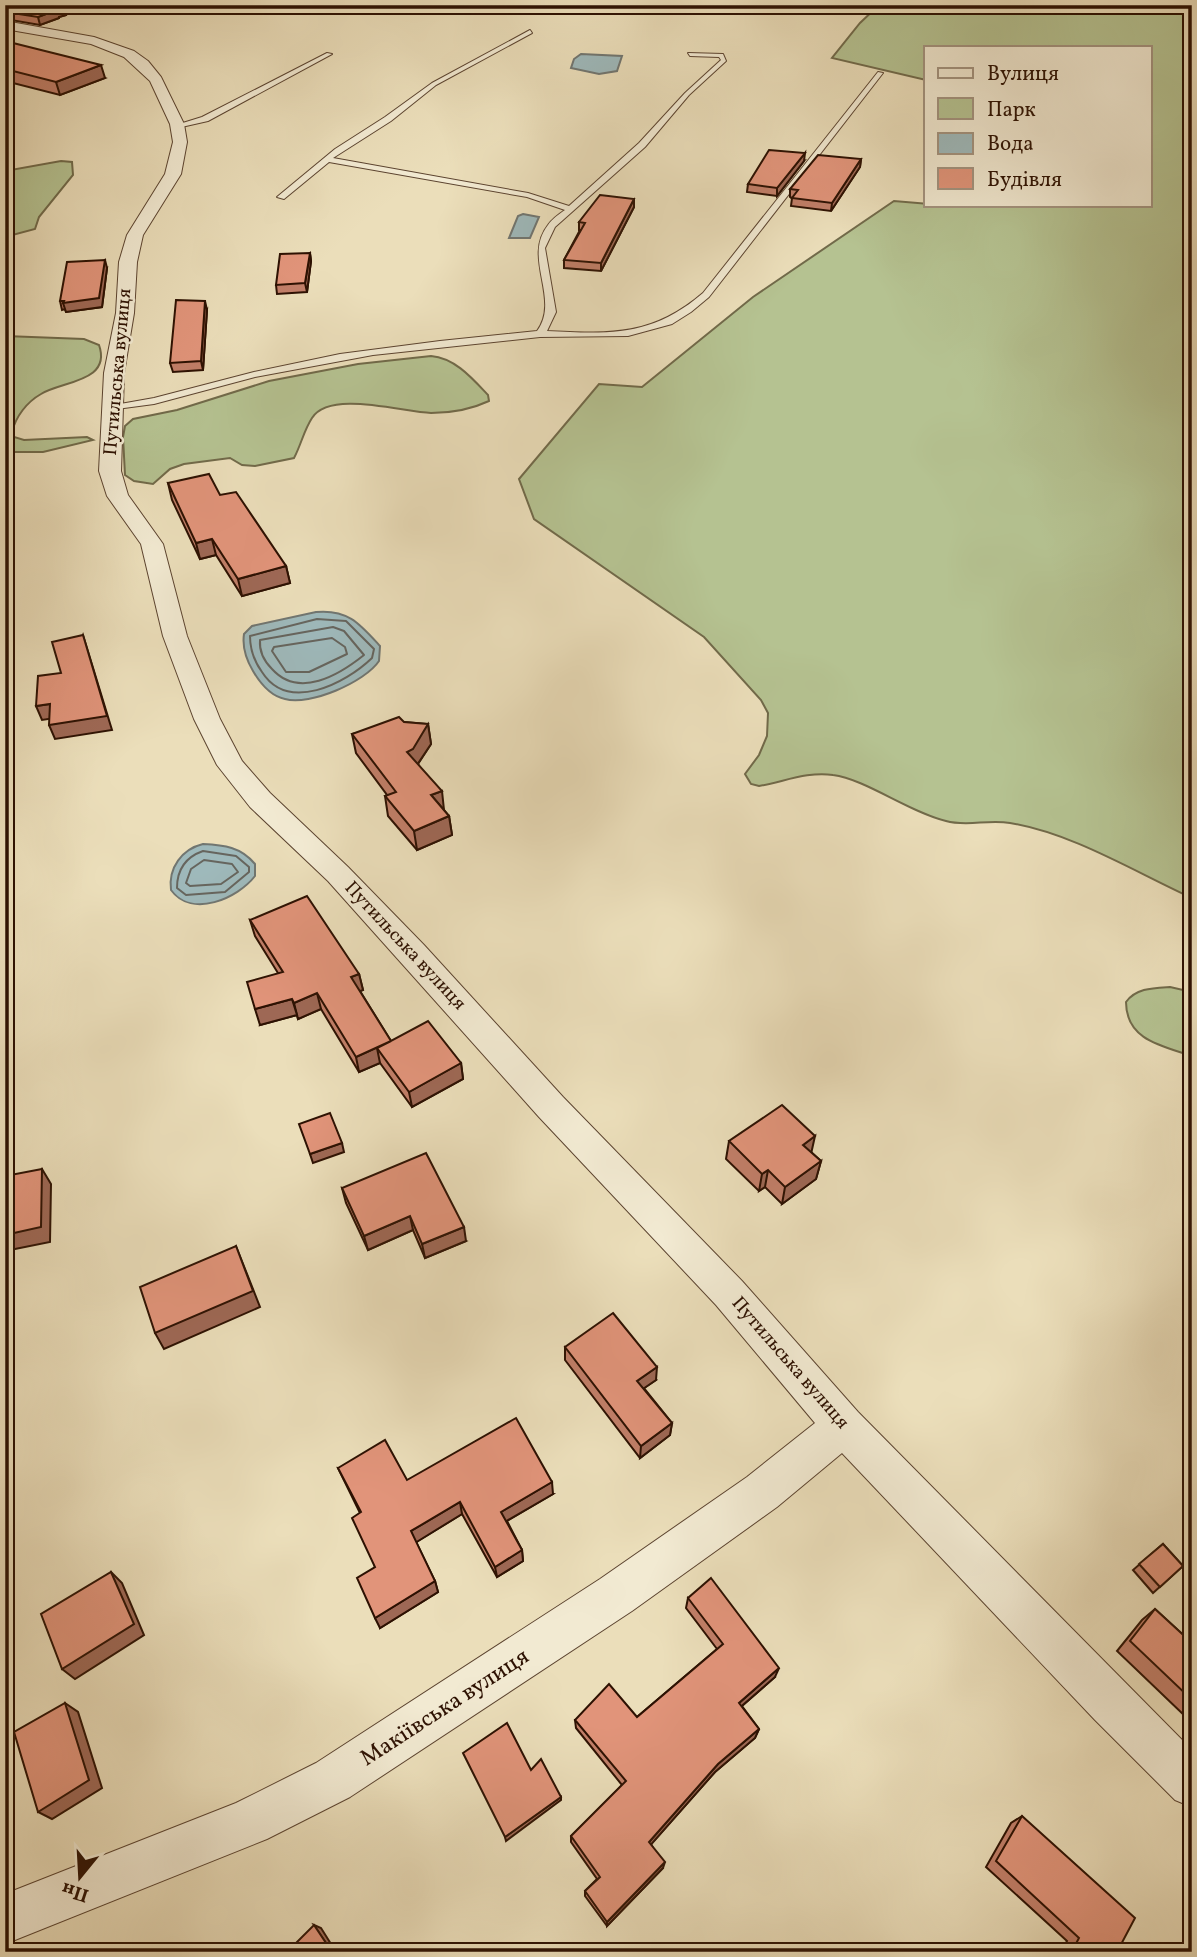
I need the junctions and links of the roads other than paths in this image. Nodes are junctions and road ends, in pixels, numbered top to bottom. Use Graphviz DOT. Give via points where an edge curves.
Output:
graph roads {
  1 [pos="5,26"];
  2 [pos="530,32"];
  3 [pos="329,54"];
  4 [pos="690,54"];
  5 [pos="880,73"];
  6 [pos="177,125"];
  7 [pos="329,160"];
  8 [pos="281,197"];
  9 [pos="569,208"];
  10 [pos="540,334"];
  11 [pos="113,408"];
  12 [pos="844,1426"];
  13 [pos="1192,1783"];
  14 [pos="5,1919"];
  1 -- 6 [label="street, Путильська вулиця" via="94,41 129,54 156,80"];
  2 -- 7 [label="lane" via="434,84"];
  3 -- 6 [label="lane" via="198,122"];
  4 -- 9 [label="lane" via="721,55 724,60 642,145"];
  5 -- 10 [label="lane" via="689,311 628,335"];
  6 -- 11 [label="street, Путильська вулиця" via="180,142 173,174 132,244"];
  7 -- 8 [label="lane"];
  7 -- 9 [label="lane" via="527,195"];
  9 -- 10 [label="lane" via="542,244 551,312"];
  10 -- 11 [label="lane" via="309,363 177,398"];
  11 -- 12 [label="street, Путильська вулиця" via="111,478 118,496 152,544 182,654 215,737 242,781 397,935 551,1107 729,1293"];
  12 -- 13 [label="street, Путильська вулиця"];
  12 -- 14 [label="street, Макіївська вулиця" via="762,1492 638,1580 333,1780 250,1822"];
}
